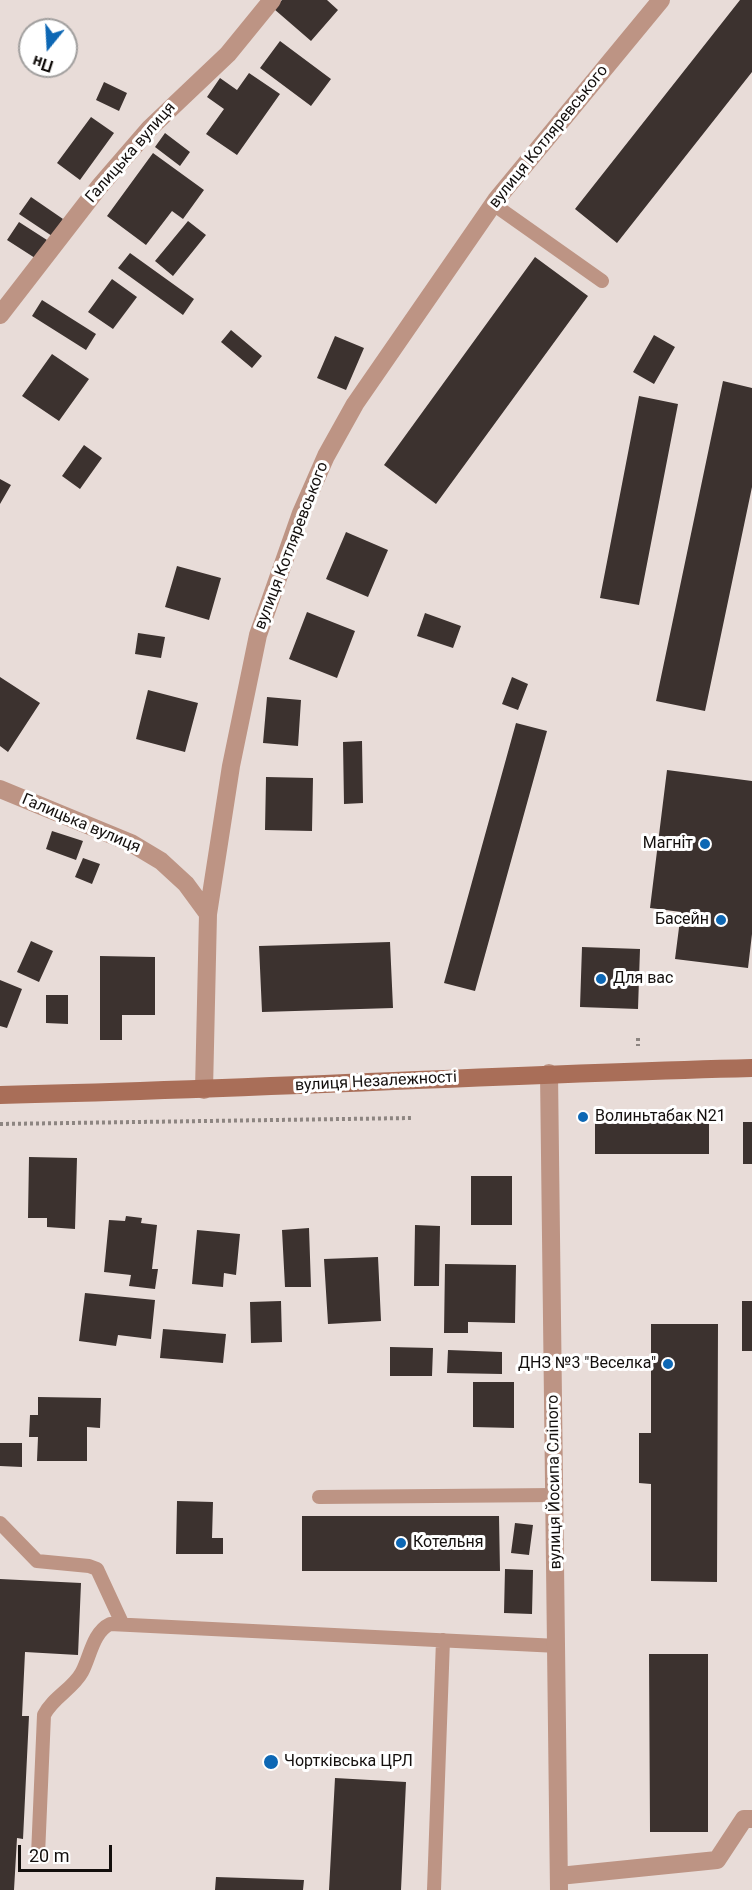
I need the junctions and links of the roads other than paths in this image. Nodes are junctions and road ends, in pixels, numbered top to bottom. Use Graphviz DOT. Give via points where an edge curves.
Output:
graph roads {
  1 [pos="272,0"];
  2 [pos="661,0"];
  3 [pos="493,204"];
  4 [pos="602,281"];
  5 [pos="0,315"];
  6 [pos="0,789"];
  7 [pos="208,914"];
  8 [pos="752,1068"];
  9 [pos="549,1073"];
  10 [pos="204,1090"];
  11 [pos="0,1095"];
  12 [pos="555,1495"];
  13 [pos="319,1497"];
  14 [pos="0,1523"];
  15 [pos="122,1623"];
  16 [pos="443,1640"];
  17 [pos="558,1646"];
  18 [pos="752,1819"];
  19 [pos="38,1855"];
  20 [pos="559,1883"];
  21 [pos="434,1890"];
  1 -- 5 [label="street, Галицька вулиця" via="228,54 150,128 99,187"];
  2 -- 3 [label="street, вулиця Котляревського"];
  3 -- 4 [label="lane"];
  3 -- 7 [label="street, вулиця Котляревського" via="355,404 301,513 258,635 243,699"];
  6 -- 7 [label="street, Галицька вулиця" via="131,843 162,861 186,884"];
  7 -- 10 [label="street, вулиця Котляревського"];
  8 -- 9 [label="main road, вулиця Незалежності"];
  9 -- 10 [label="main road, вулиця Незалежності"];
  9 -- 12 [label="street, вулиця Йосипа Сліпого"];
  10 -- 11 [label="main road, вулиця Незалежності"];
  12 -- 13 [label="lane"];
  12 -- 17 [label="street, вулиця Йосипа Сліпого"];
  14 -- 15 [label="lane" via="37,1561 97,1569"];
  15 -- 16 [label="lane"];
  15 -- 19 [label="lane" via="110,1624 102,1630 79,1677 51,1702 44,1715"];
  16 -- 17 [label="lane"];
  16 -- 21 [label="lane"];
  17 -- 20 [label="street, вулиця Йосипа Сліпого"];
  18 -- 20 [label="street" via="744,1819 717,1860"];
}
